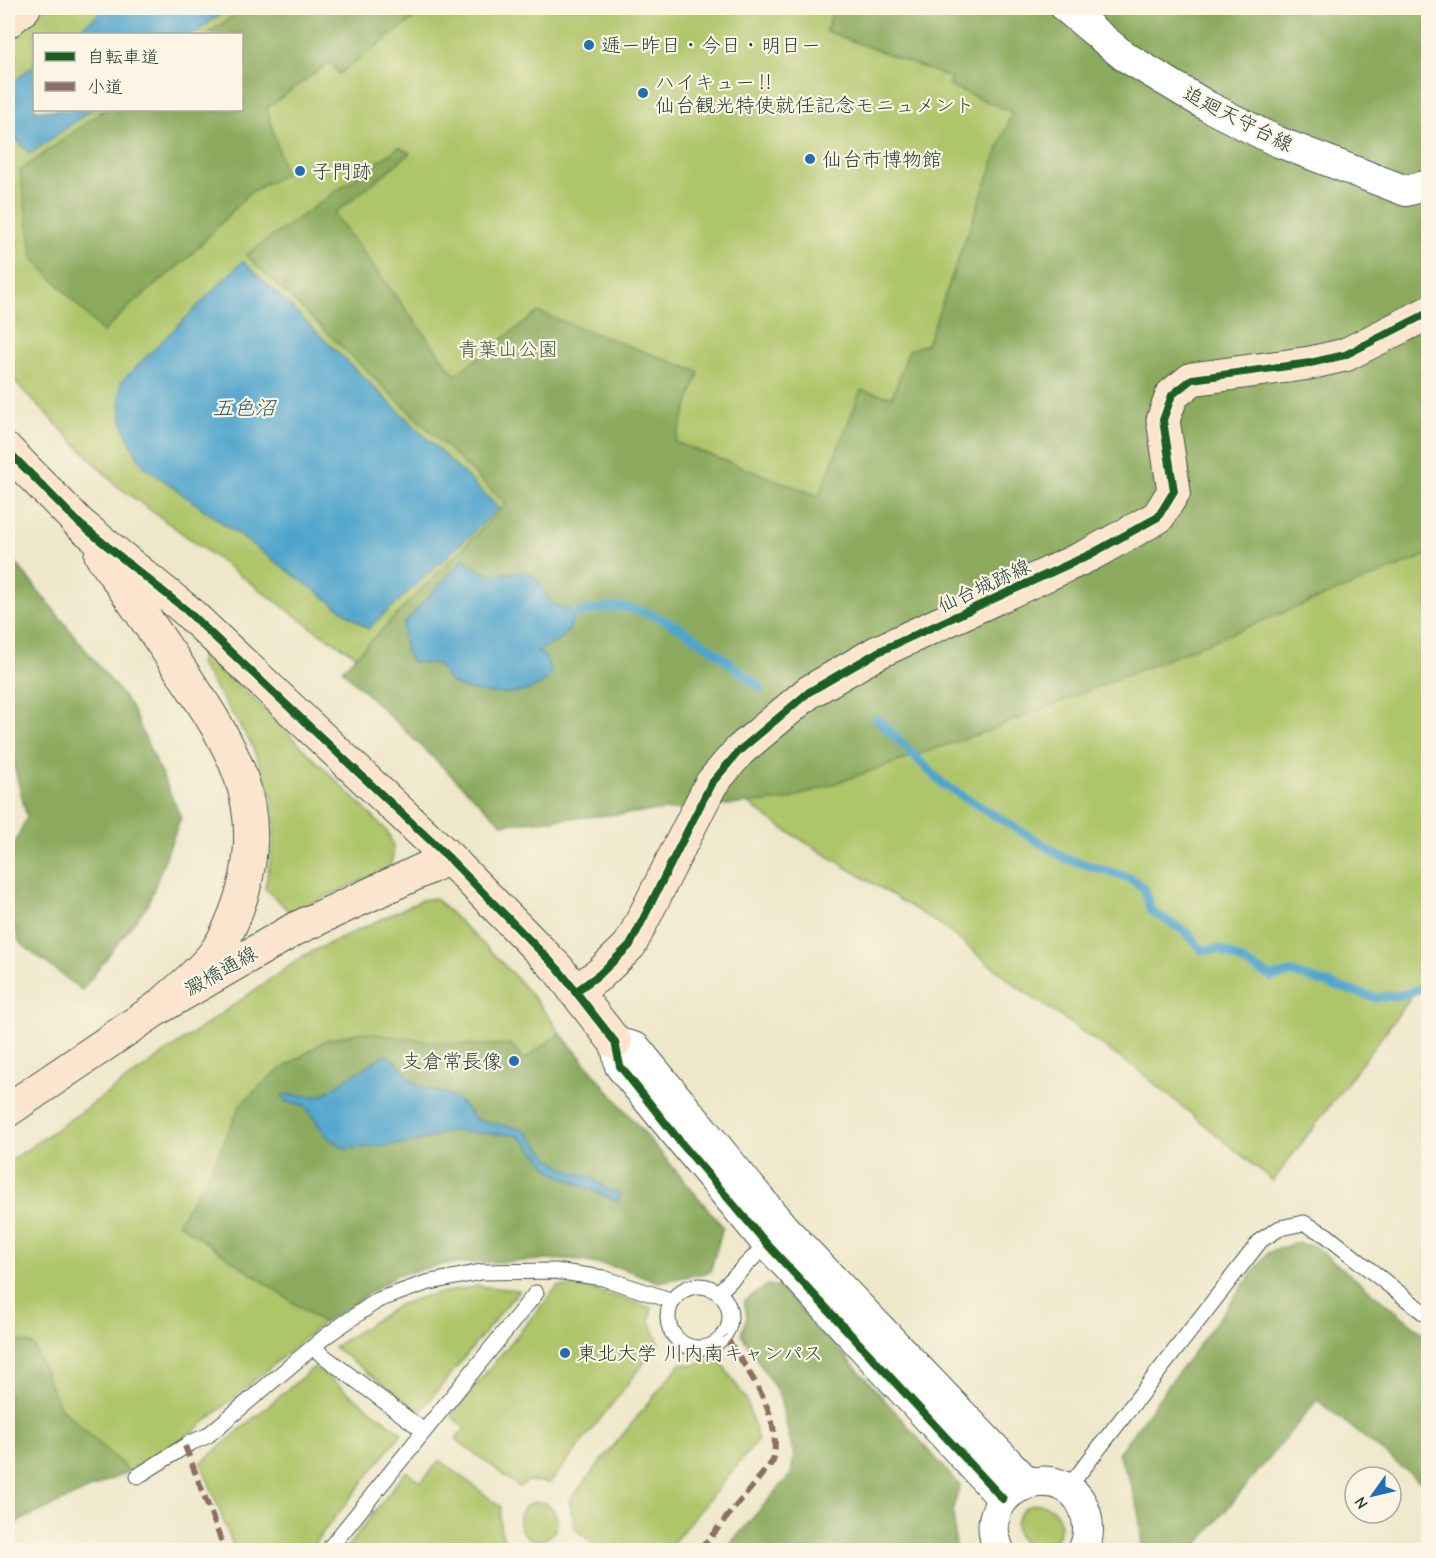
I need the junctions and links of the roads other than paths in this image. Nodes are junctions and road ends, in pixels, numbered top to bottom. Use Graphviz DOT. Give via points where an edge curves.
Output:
graph roads {
  1 [pos="24,8"];
  2 [pos="1066,8"];
  3 [pos="8,21"];
  4 [pos="1428,185"];
  5 [pos="1428,313"];
  6 [pos="8,451"];
  7 [pos="80,524"];
  8 [pos="449,858"];
  9 [pos="575,992"];
  10 [pos="155,1010"];
  11 [pos="615,1042"];
  12 [pos="8,1110"];
  13 [pos="767,1244"];
  14 [pos="719,1292"];
  15 [pos="536,1293"];
  16 [pos="673,1301"];
  17 [pos="1428,1316"];
  18 [pos="313,1348"];
  19 [pos="424,1431"];
  20 [pos="138,1476"];
  21 [pos="1028,1483"];
  22 [pos="1067,1489"];
  23 [pos="1003,1500"];
  24 [pos="1083,1550"];
  25 [pos="328,1551"];
  26 [pos="999,1551"];
  1 -- 3 [label="street"];
  2 -- 4 [label="street, 追廻天守台線" via="1124,56 1209,107 1276,141 1406,190"];
  5 -- 9 [label="street, 仙台城跡線" via="1346,355 1192,380 1172,395 1163,420 1174,491 1158,517 1091,555 878,652 809,692 739,751 711,784 630,945"];
  6 -- 7 [label="street"];
  7 -- 8 [label="street" via="186,610"];
  7 -- 10 [label="street" via="218,726 245,789 252,825 248,872 228,931 194,977"];
  8 -- 9 [label="street" via="558,969"];
  8 -- 10 [label="street, 澱橋通線" via="295,929"];
  9 -- 11 [label="street"];
  10 -- 12 [label="street, 澱橋通線"];
  11 -- 13 [label="street" via="620,1066"];
  11 -- 21 [label="street" via="636,1048 783,1227"];
  13 -- 14 [label="lane"];
  13 -- 23 [label="street"];
  14 -- 16 [label="lane" via="709,1287 688,1288"];
  14 -- 16 [label="lane" via="731,1318 725,1336 709,1347 689,1347 674,1336 668,1319"];
  15 -- 19 [label="lane"];
  16 -- 18 [label="lane" via="638,1288 555,1271 481,1272 426,1283 378,1300"];
  17 -- 22 [label="lane" via="1326,1235 1304,1223 1280,1228 1261,1240"];
  18 -- 19 [label="lane"];
  18 -- 20 [label="lane" via="207,1436"];
  19 -- 25 [label="lane"];
  21 -- 22 [label="street" via="1054,1483"];
  21 -- 23 [label="street"];
  22 -- 24 [label="street" via="1086,1513 1089,1529"];
  23 -- 26 [label="street" via="994,1520"];
}
